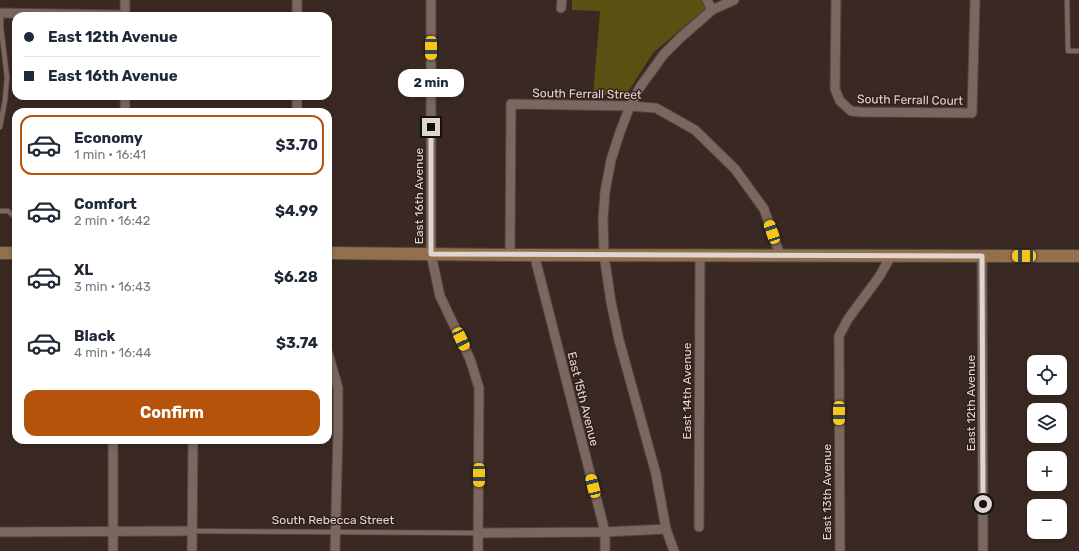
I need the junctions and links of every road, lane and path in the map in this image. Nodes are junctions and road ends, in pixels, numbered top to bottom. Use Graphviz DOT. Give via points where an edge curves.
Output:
graph roads {
  1 [pos="125,0"];
  2 [pos="297,0"];
  3 [pos="431,0"];
  4 [pos="707,0"];
  5 [pos="734,0"];
  6 [pos="836,0"];
  7 [pos="975,0"];
  8 [pos="1068,0"];
  9 [pos="712,10"];
  10 [pos="125,12"];
  11 [pos="297,12"];
  12 [pos="1,13"];
  13 [pos="12,13"];
  14 [pos="0,28"];
  15 [pos="1079,51"];
  16 [pos="630,106"];
  17 [pos="0,127"];
  18 [pos="0,211"];
  19 [pos="12,214"];
  20 [pos="0,253"];
  21 [pos="332,253"];
  22 [pos="12,254"];
  23 [pos="431,254"];
  24 [pos="534,254"];
  25 [pos="510,255"];
  26 [pos="604,255"];
  27 [pos="700,255"];
  28 [pos="780,255"];
  29 [pos="891,256"];
  30 [pos="982,256"];
  31 [pos="1079,256"];
  32 [pos="332,367"];
  33 [pos="113,444"];
  34 [pos="193,444"];
  35 [pos="699,527"];
  36 [pos="666,529"];
  37 [pos="192,531"];
  38 [pos="0,532"];
  39 [pos="113,532"];
  40 [pos="335,532"];
  41 [pos="605,532"];
  42 [pos="478,533"];
  43 [pos="113,551"];
  44 [pos="192,551"];
  45 [pos="335,551"];
  46 [pos="478,551"];
  47 [pos="605,551"];
  48 [pos="674,551"];
  49 [pos="840,551"];
  50 [pos="983,551"];
  1 -- 10 [label="street"];
  2 -- 11 [label="street"];
  3 -- 23 [label="street, East 16th Avenue"];
  4 -- 9 [label="street"];
  5 -- 9 [label="street"];
  6 -- 7 [label="street, South Ferrall Court" via="834,89 840,102 851,111 861,112 972,113"];
  8 -- 15 [label="lane" via="1068,51"];
  9 -- 16 [label="street" via="664,54 640,87"];
  12 -- 13 [label="street"];
  12 -- 14 [label="lane"];
  14 -- 17 [label="lane" via="7,77"];
  16 -- 25 [label="street, South Ferrall Street" via="511,104"];
  16 -- 26 [label="street" via="611,160 606,185"];
  16 -- 28 [label="street, South Ferrall Street" via="656,108 695,130 730,164 764,209"];
  18 -- 19 [label="lane" via="8,211"];
  20 -- 22 [label="main road"];
  21 -- 23 [label="main road"];
  23 -- 25 [label="main road"];
  23 -- 42 [label="street, East 16th Avenue" via="440,296 470,359 479,388"];
  24 -- 25 [label="main road"];
  24 -- 26 [label="main road"];
  24 -- 41 [label="street, East 15th Avenue"];
  26 -- 27 [label="main road"];
  26 -- 36 [label="street" via="619,340 656,474"];
  27 -- 28 [label="main road"];
  27 -- 35 [label="street, East 14th Avenue"];
  28 -- 29 [label="main road"];
  29 -- 30 [label="main road"];
  29 -- 49 [label="street, East 13th Avenue" via="839,336"];
  30 -- 31 [label="main road"];
  30 -- 50 [label="street, East 12th Avenue"];
  32 -- 40 [label="street" via="338,388"];
  33 -- 39 [label="street"];
  34 -- 37 [label="street"];
  36 -- 41 [label="street, South Rebecca Street"];
  36 -- 48 [label="street"];
  37 -- 39 [label="street, South Rebecca Street"];
  37 -- 40 [label="lane, South Rebecca Street"];
  37 -- 44 [label="street"];
  38 -- 39 [label="street, South Rebecca Street"];
  39 -- 43 [label="street"];
  40 -- 42 [label="lane, South Rebecca Street"];
  40 -- 45 [label="street"];
  41 -- 42 [label="street, South Rebecca Street"];
  41 -- 47 [label="street, East 15th Avenue"];
  42 -- 46 [label="street, East 16th Avenue"];
}
